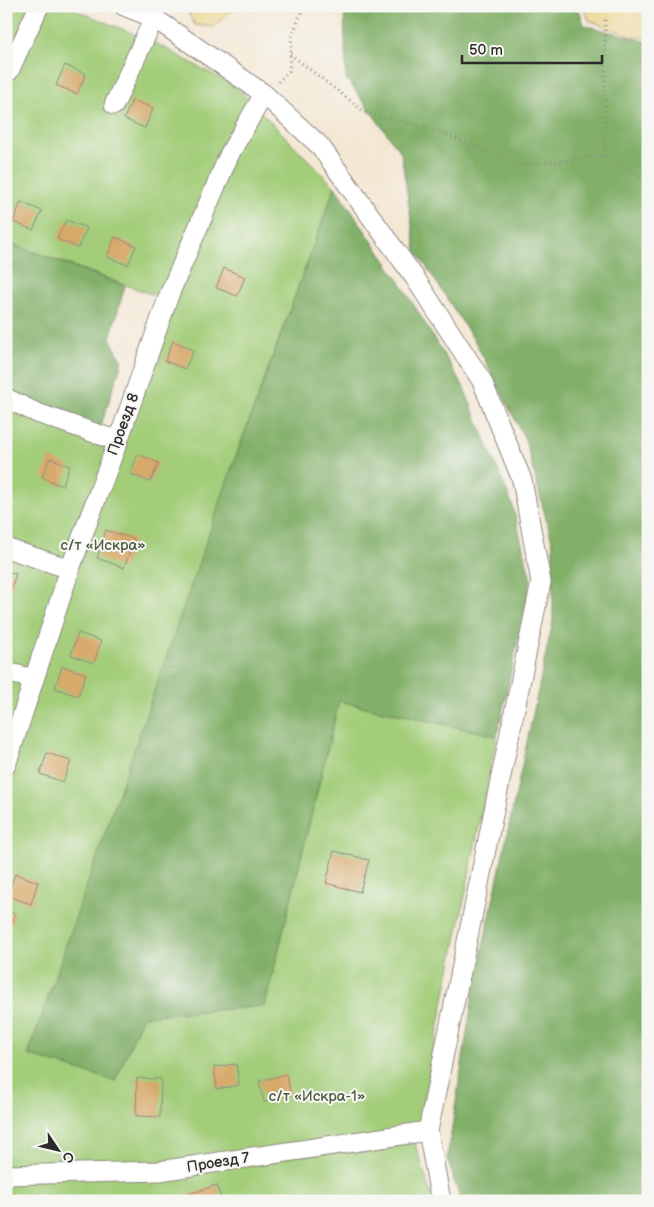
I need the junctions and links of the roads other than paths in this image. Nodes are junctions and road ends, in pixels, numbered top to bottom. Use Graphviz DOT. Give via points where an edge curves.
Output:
graph roads {
  1 [pos="39,6"];
  2 [pos="124,6"];
  3 [pos="154,18"];
  4 [pos="9,71"];
  5 [pos="264,94"];
  6 [pos="114,105"];
  7 [pos="6,398"];
  8 [pos="118,441"];
  9 [pos="6,548"];
  10 [pos="70,569"];
  11 [pos="6,672"];
  12 [pos="34,679"];
  13 [pos="6,765"];
  14 [pos="428,1131"];
  15 [pos="6,1175"];
  16 [pos="440,1201"];
  1 -- 4 [label="street"];
  2 -- 3 [label="street"];
  3 -- 5 [label="street"];
  3 -- 6 [label="street"];
  5 -- 8 [label="street, Проезд 8" via="230,153 169,296"];
  5 -- 14 [label="street" via="320,146 415,278 482,381 522,480 541,582"];
  7 -- 8 [label="street"];
  8 -- 10 [label="street, Проезд 8"];
  9 -- 10 [label="street"];
  10 -- 12 [label="street, Проезд 8"];
  11 -- 12 [label="street"];
  12 -- 13 [label="street, Проезд 8"];
  14 -- 15 [label="street, Проезд 7" via="159,1171"];
  14 -- 16 [label="street"];
}
